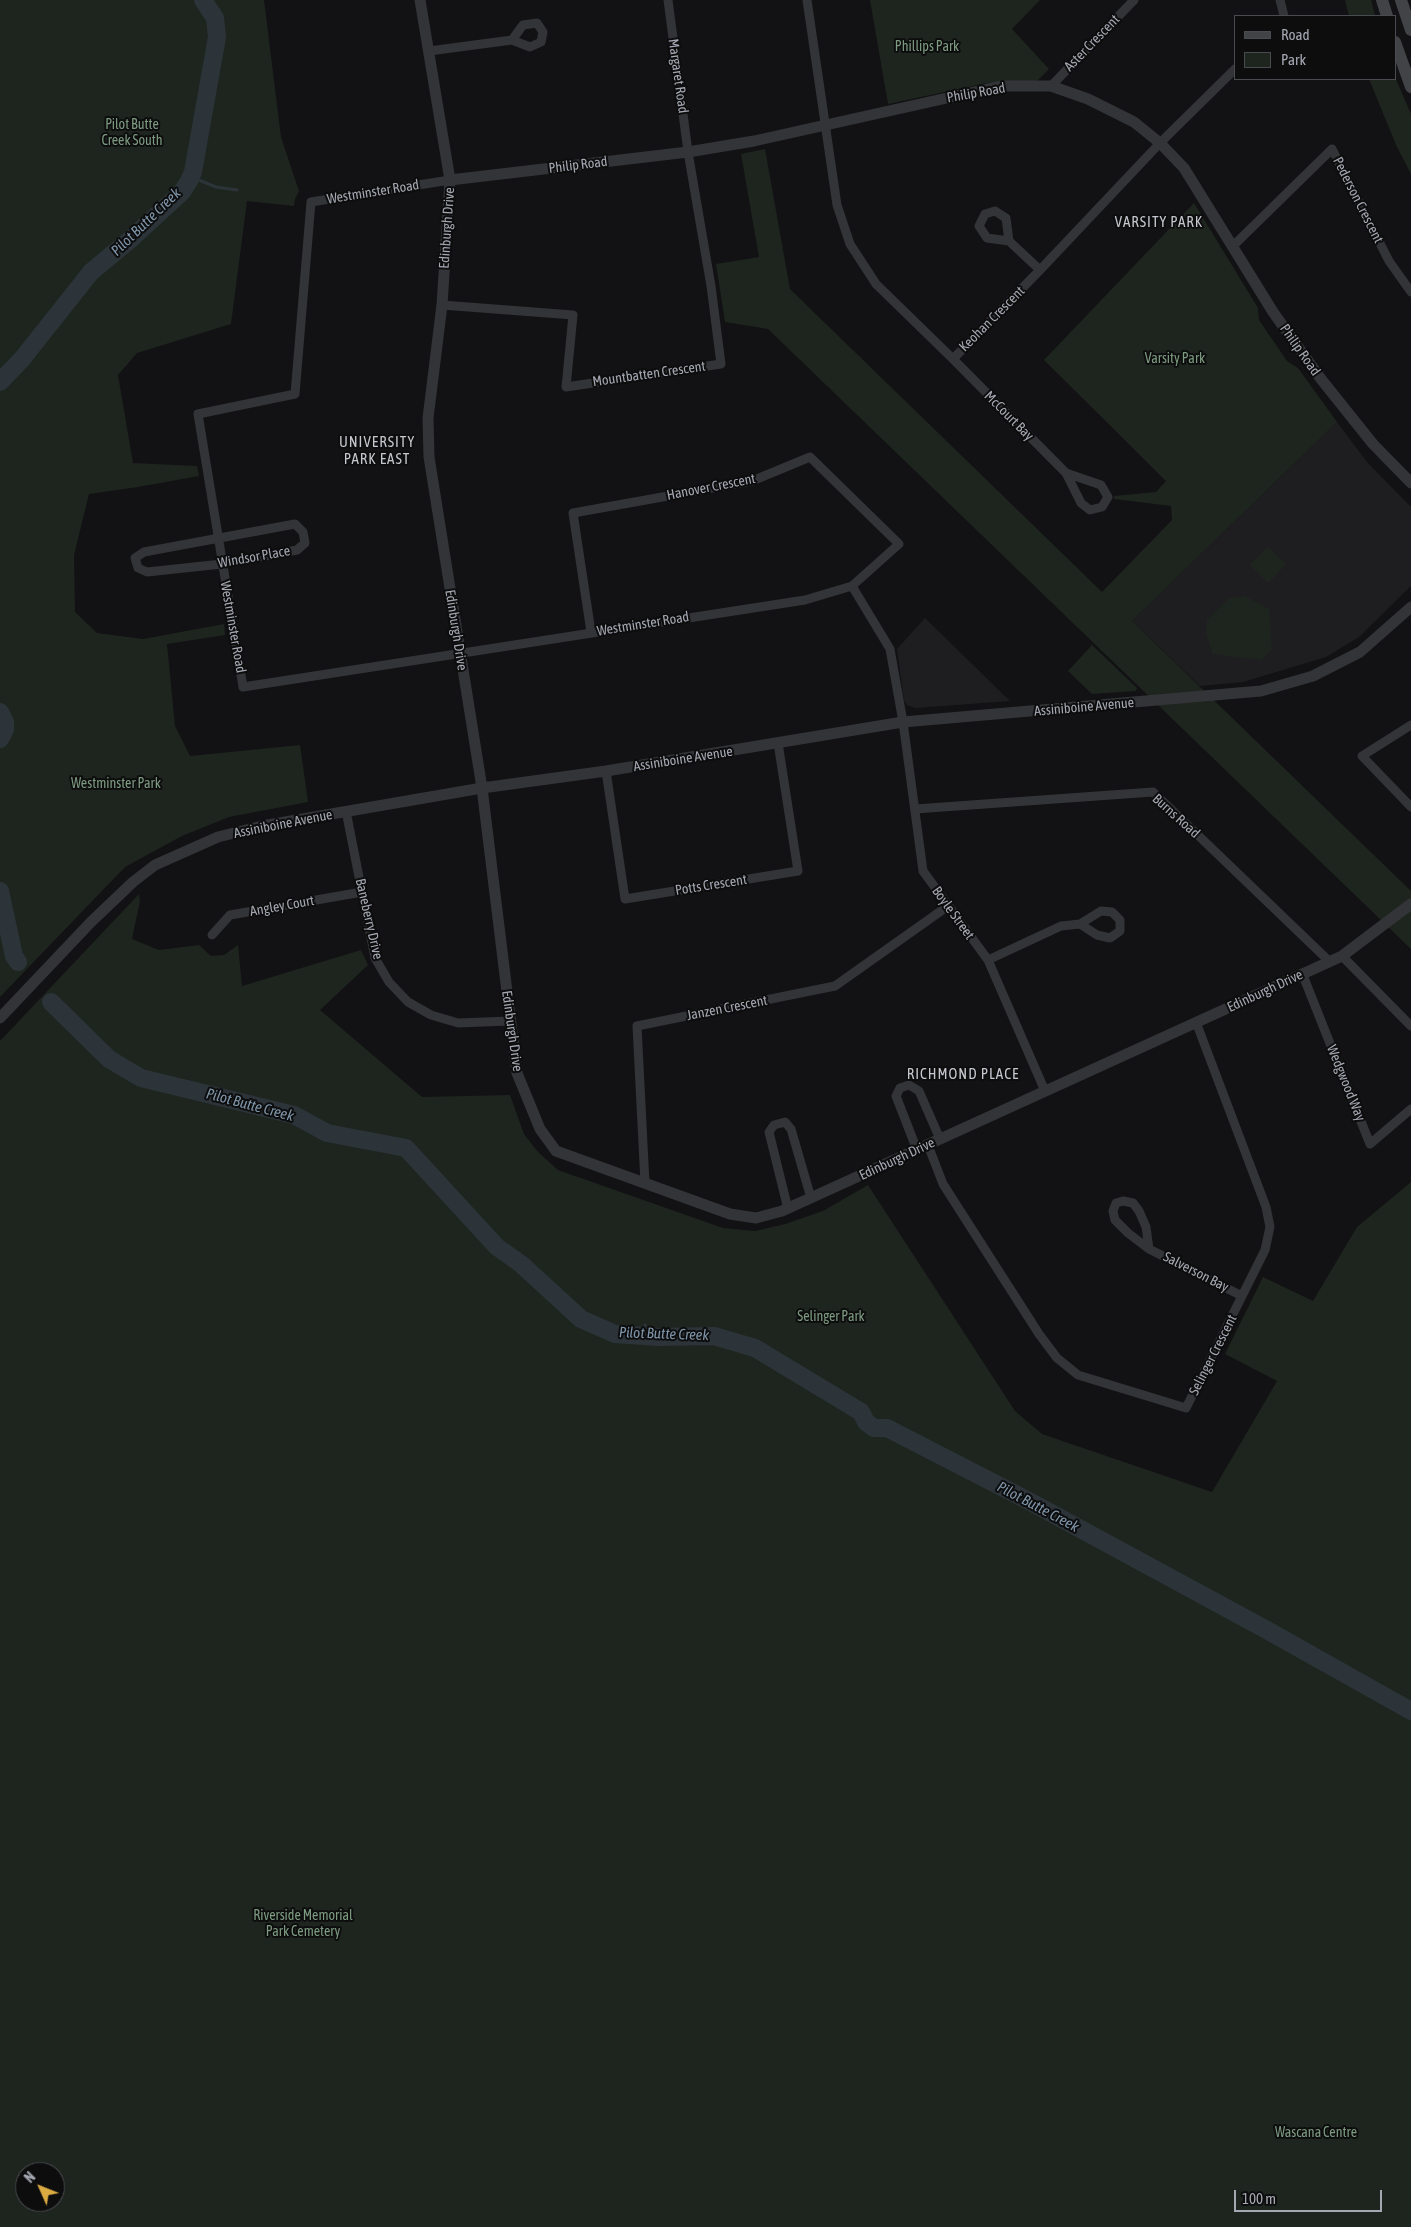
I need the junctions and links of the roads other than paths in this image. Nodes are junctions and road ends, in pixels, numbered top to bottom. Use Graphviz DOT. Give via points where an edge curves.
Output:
graph roads {
  1 [pos="420,0"];
  2 [pos="668,0"];
  3 [pos="806,0"];
  4 [pos="1134,0"];
  5 [pos="1280,0"];
  6 [pos="1382,0"];
  7 [pos="1401,0"];
  8 [pos="1284,15"];
  9 [pos="1387,15"];
  10 [pos="1411,30"];
  11 [pos="512,40"];
  12 [pos="1396,45"];
  13 [pos="429,51"];
  14 [pos="1234,70"];
  15 [pos="1051,86"];
  16 [pos="1411,87"];
  17 [pos="824,125"];
  18 [pos="1160,143"];
  19 [pos="688,152"];
  20 [pos="450,180"];
  21 [pos="1010,241"];
  22 [pos="1233,246"];
  23 [pos="1040,270"];
  24 [pos="1411,292"];
  25 [pos="442,305"];
  26 [pos="953,359"];
  27 [pos="1066,472"];
  28 [pos="1411,483"];
  29 [pos="218,539"];
  30 [pos="222,564"];
  31 [pos="852,586"];
  32 [pos="1411,607"];
  33 [pos="591,632"];
  34 [pos="459,654"];
  35 [pos="904,722"];
  36 [pos="1411,725"];
  37 [pos="778,743"];
  38 [pos="606,771"];
  39 [pos="482,788"];
  40 [pos="1411,807"];
  41 [pos="915,808"];
  42 [pos="346,811"];
  43 [pos="362,892"];
  44 [pos="1411,904"];
  45 [pos="948,906"];
  46 [pos="1080,924"];
  47 [pos="212,935"];
  48 [pos="1342,956"];
  49 [pos="988,960"];
  50 [pos="1329,961"];
  51 [pos="1302,974"];
  52 [pos="0,1018"];
  53 [pos="510,1021"];
  54 [pos="1196,1022"];
  55 [pos="1411,1026"];
  56 [pos="1045,1091"];
  57 [pos="1411,1110"];
  58 [pos="940,1139"];
  59 [pos="928,1145"];
  60 [pos="917,1150"];
  61 [pos="645,1183"];
  62 [pos="811,1198"];
  63 [pos="788,1208"];
  64 [pos="1149,1249"];
  65 [pos="1242,1296"];
  1 -- 13 [label="street, Edinburgh Drive"];
  2 -- 19 [label="street, Margaret Road"];
  3 -- 17 [label="street"];
  4 -- 15 [label="street, Aster Crescent"];
  5 -- 8 [label="street"];
  6 -- 9 [label="main road"];
  7 -- 10 [label="main road"];
  11 -- 13 [label="street"];
  12 -- 16 [label="main road"];
  13 -- 20 [label="street, Edinburgh Drive"];
  14 -- 18 [label="street"];
  15 -- 17 [label="street, Philip Road" via="1001,86"];
  15 -- 18 [label="street, Philip Road" via="1088,99 1134,122"];
  17 -- 19 [label="street, Philip Road"];
  17 -- 26 [label="street, Keohan Crescent" via="838,205 850,244 876,284"];
  18 -- 22 [label="street, Philip Road" via="1184,168"];
  18 -- 23 [label="street, Keohan Crescent"];
  19 -- 20 [label="street, Philip Road"];
  19 -- 25 [label="street, Mountbatten Crescent" via="721,364 566,386 573,315"];
  20 -- 25 [label="street, Edinburgh Drive"];
  20 -- 29 [label="street, Westminster Road" via="311,202 295,394 198,414"];
  21 -- 23 [label="street"];
  22 -- 24 [label="street, Pederson Crescent" via="1332,149 1389,261"];
  22 -- 28 [label="street, Philip Road" via="1273,312 1336,400"];
  23 -- 26 [label="street, Keohan Crescent"];
  25 -- 34 [label="street, Edinburgh Drive" via="428,418 429,457"];
  26 -- 27 [label="street, McCourt Bay"];
  27 -- 27 [label="street, McCourt Bay" via="1081,503 1090,510 1102,507 1108,497 1101,485"];
  29 -- 30 [label="street, Westminster Road"];
  29 -- 30 [label="street, Windsor Place" via="144,552 134,558 138,568 147,572"];
  29 -- 30 [label="street, Windsor Place" via="295,524 303,532 305,543 297,550"];
  30 -- 34 [label="street, Westminster Road" via="243,687"];
  31 -- 33 [label="street, Westminster Road" via="805,600"];
  31 -- 33 [label="street, Hanover Crescent" via="899,544 810,457 752,481 573,513"];
  31 -- 35 [label="street, Boyle Street" via="890,649"];
  32 -- 35 [label="street, Assiniboine Avenue" via="1360,652 1313,676 1261,692"];
  33 -- 34 [label="street, Westminster Road"];
  34 -- 39 [label="street, Edinburgh Drive"];
  35 -- 37 [label="street, Assiniboine Avenue"];
  35 -- 41 [label="street, Boyle Street"];
  36 -- 40 [label="street" via="1362,756"];
  37 -- 38 [label="street, Assiniboine Avenue"];
  37 -- 38 [label="street, Potts Crescent" via="798,870 625,899"];
  38 -- 39 [label="street, Assiniboine Avenue"];
  39 -- 42 [label="street, Assiniboine Avenue"];
  39 -- 53 [label="street, Edinburgh Drive"];
  41 -- 45 [label="street, Boyle Street" via="923,871"];
  41 -- 50 [label="street, Burns Road" via="1152,792"];
  42 -- 43 [label="street, Baneberry Drive"];
  42 -- 52 [label="street, Assiniboine Avenue" via="218,837 156,865 91,922"];
  43 -- 47 [label="street, Angley Court" via="230,915"];
  43 -- 53 [label="street, Baneberry Drive" via="375,958 389,982 408,1002 431,1015 458,1023"];
  44 -- 48 [label="street, Edinburgh Drive"];
  45 -- 49 [label="street, Boyle Street"];
  45 -- 61 [label="street, Janzen Crescent" via="836,986 637,1026"];
  46 -- 49 [label="street" via="1061,926"];
  48 -- 50 [label="street, Edinburgh Drive"];
  48 -- 55 [label="street"];
  49 -- 56 [label="street, Boyle Street"];
  50 -- 51 [label="street, Edinburgh Drive"];
  51 -- 54 [label="street, Edinburgh Drive"];
  51 -- 57 [label="street, Wedgwood Way" via="1370,1144"];
  53 -- 61 [label="street, Edinburgh Drive" via="517,1073 526,1101 556,1151"];
  54 -- 56 [label="street, Edinburgh Drive"];
  54 -- 65 [label="street, Selinger Crescent" via="1266,1207 1270,1227 1266,1250"];
  56 -- 58 [label="street, Edinburgh Drive"];
  58 -- 59 [label="street, Edinburgh Drive"];
  58 -- 60 [label="street" via="919,1091 910,1085 900,1088 896,1096"];
  59 -- 60 [label="street, Edinburgh Drive"];
  59 -- 65 [label="street, Selinger Crescent" via="943,1184 1039,1334 1056,1358 1078,1375 1186,1408"];
  60 -- 62 [label="street, Edinburgh Drive"];
  61 -- 63 [label="street, Edinburgh Drive" via="730,1214 756,1218"];
  62 -- 63 [label="street, Edinburgh Drive"];
  62 -- 63 [label="street" via="791,1130 786,1122 774,1125 769,1132"];
  64 -- 64 [label="street, Salverson Bay" via="1146,1227 1133,1203 1116,1203 1112,1211 1115,1220"];
  64 -- 65 [label="street, Salverson Bay"];
}
